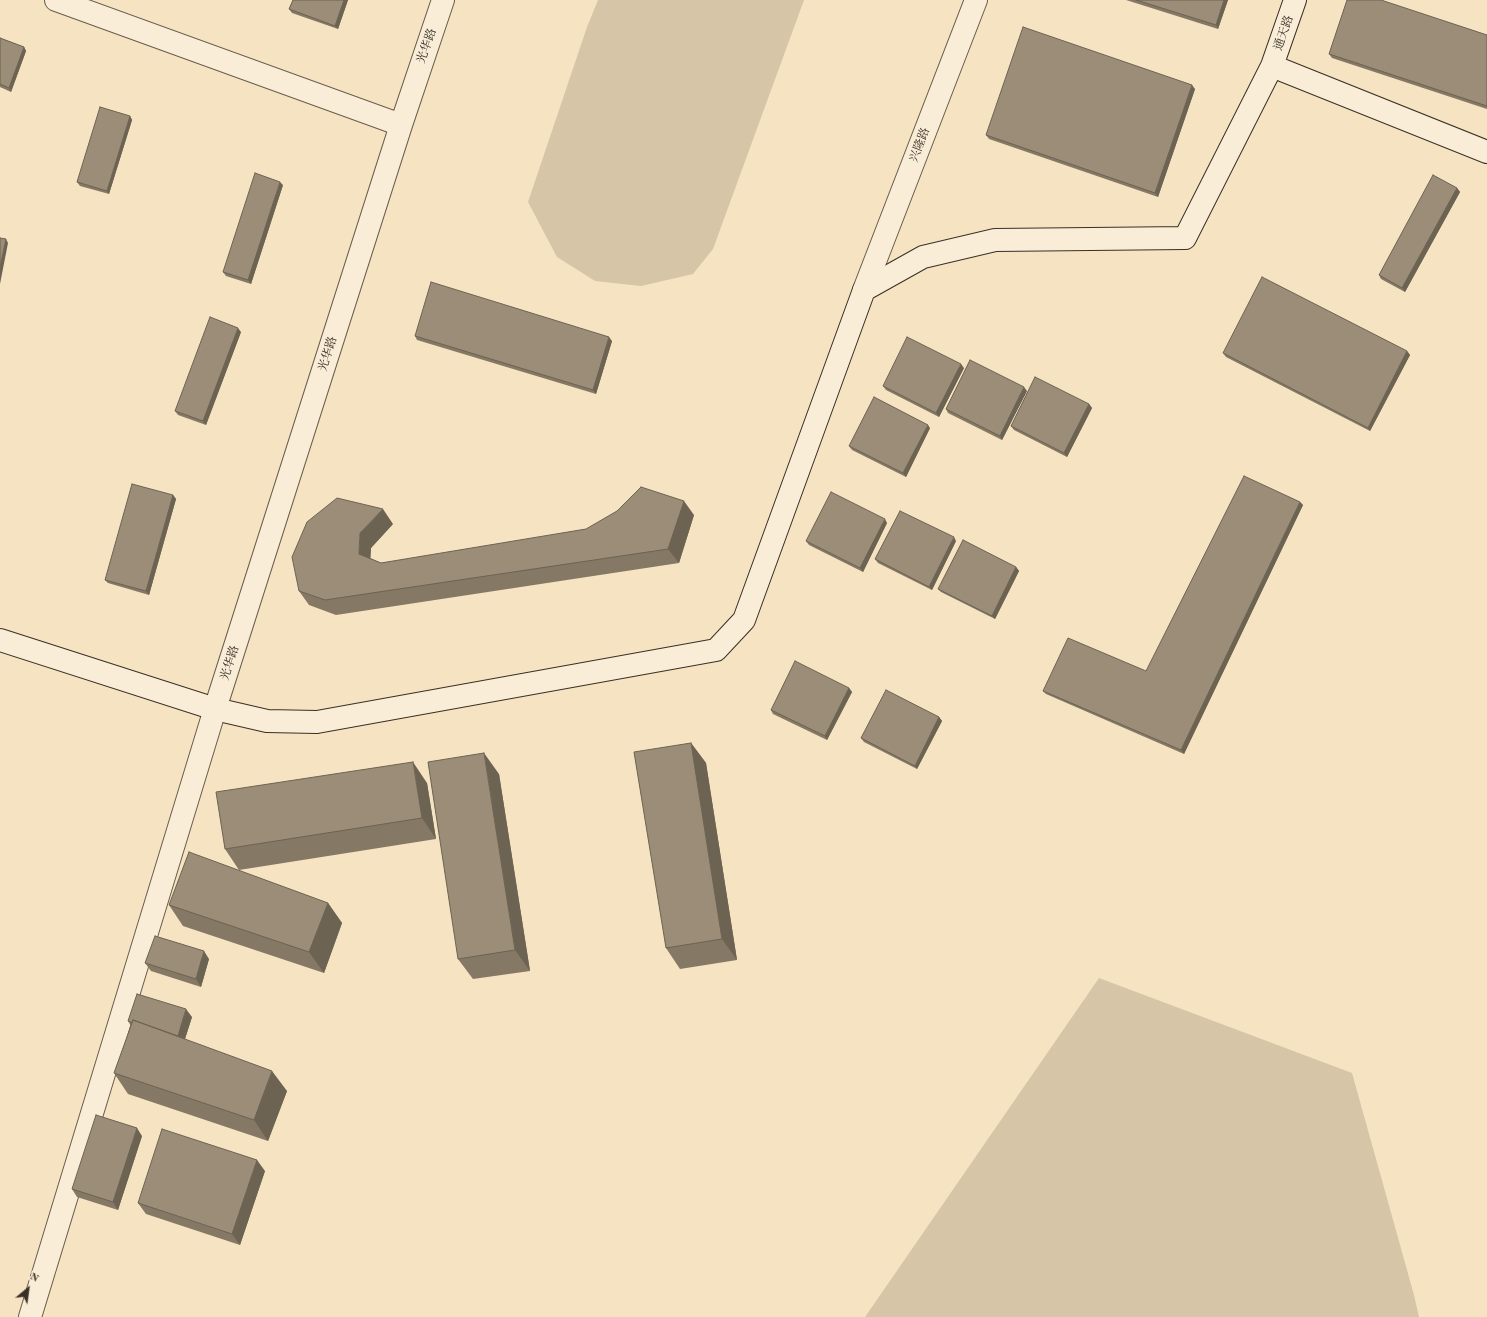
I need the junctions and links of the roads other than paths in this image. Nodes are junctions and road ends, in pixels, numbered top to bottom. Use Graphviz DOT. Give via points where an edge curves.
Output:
graph roads {
  1 [pos="56,0"];
  2 [pos="443,0"];
  3 [pos="976,0"];
  4 [pos="1295,0"];
  5 [pos="1272,66"];
  6 [pos="401,125"];
  7 [pos="1487,152"];
  8 [pos="864,290"];
  9 [pos="0,640"];
  10 [pos="215,709"];
  11 [pos="30,1317"];
  1 -- 6 [label="street"];
  2 -- 6 [label="street, 光华路"];
  3 -- 8 [label="street, 兴隆路"];
  4 -- 5 [label="street, 通天路"];
  5 -- 7 [label="street"];
  5 -- 8 [label="street, 通天路" via="1185,238 995,240 923,257"];
  6 -- 10 [label="street, 光华路"];
  8 -- 10 [label="street, 兴隆路" via="744,620 716,650 317,722 267,721"];
  9 -- 10 [label="street, 兴隆路"];
  10 -- 11 [label="street, 光华路"];
}
